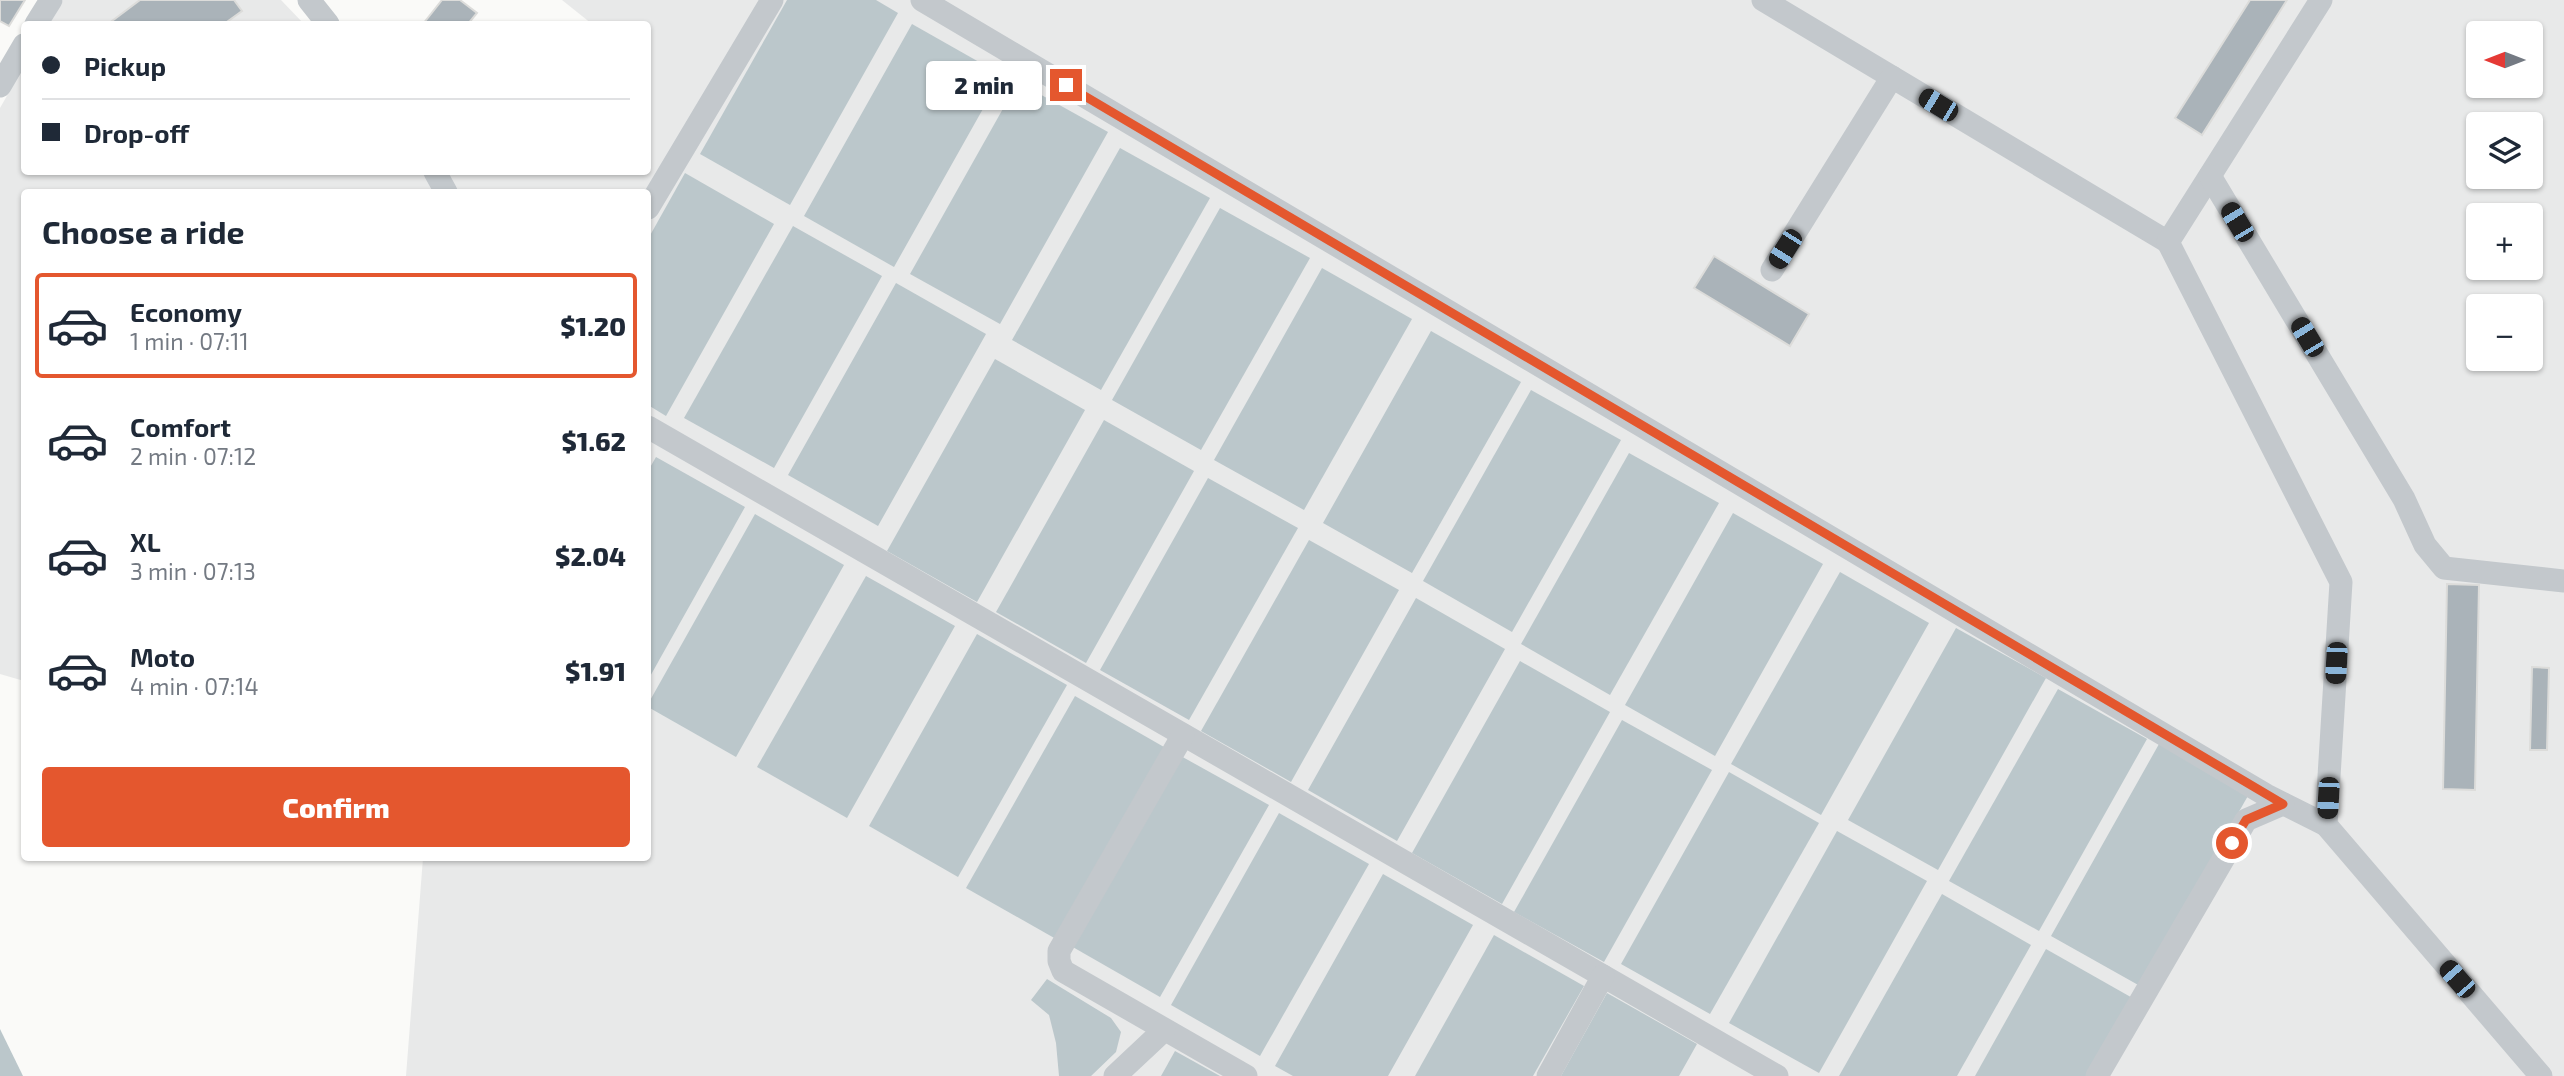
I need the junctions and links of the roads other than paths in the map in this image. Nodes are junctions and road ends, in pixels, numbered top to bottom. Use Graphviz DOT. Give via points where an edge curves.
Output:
graph roads {
  1 [pos="51,0"];
  2 [pos="309,0"];
  3 [pos="772,0"];
  4 [pos="922,0"];
  5 [pos="1763,0"];
  6 [pos="2321,0"];
  7 [pos="38,21"];
  8 [pos="326,21"];
  9 [pos="21,50"];
  10 [pos="1892,77"];
  11 [pos="0,86"];
  12 [pos="2210,176"];
  13 [pos="651,203"];
  14 [pos="2168,242"];
  15 [pos="1772,270"];
  16 [pos="651,429"];
  17 [pos="2564,581"];
  18 [pos="1183,735"];
  19 [pos="2283,804"];
  20 [pos="2326,825"];
  21 [pos="1603,976"];
  22 [pos="1164,1030"];
  23 [pos="1115,1076"];
  24 [pos="1246,1076"];
  25 [pos="1548,1076"];
  26 [pos="1777,1076"];
  27 [pos="2097,1076"];
  28 [pos="2541,1076"];
  1 -- 7 [label="street"];
  2 -- 8 [label="street"];
  3 -- 13 [label="street"];
  4 -- 19 [label="street"];
  5 -- 10 [label="street"];
  6 -- 12 [label="street"];
  9 -- 11 [label="street"];
  10 -- 14 [label="street"];
  10 -- 15 [label="street"];
  12 -- 14 [label="street"];
  12 -- 17 [label="street" via="2444,569"];
  14 -- 20 [label="street" via="2341,582"];
  16 -- 18 [label="street"];
  18 -- 21 [label="street"];
  18 -- 22 [label="street" via="1059,951 1063,971"];
  19 -- 20 [label="street"];
  19 -- 27 [label="street" via="2246,820"];
  20 -- 28 [label="street"];
  21 -- 25 [label="street"];
  21 -- 26 [label="street"];
  22 -- 23 [label="street"];
  22 -- 24 [label="street"];
}
